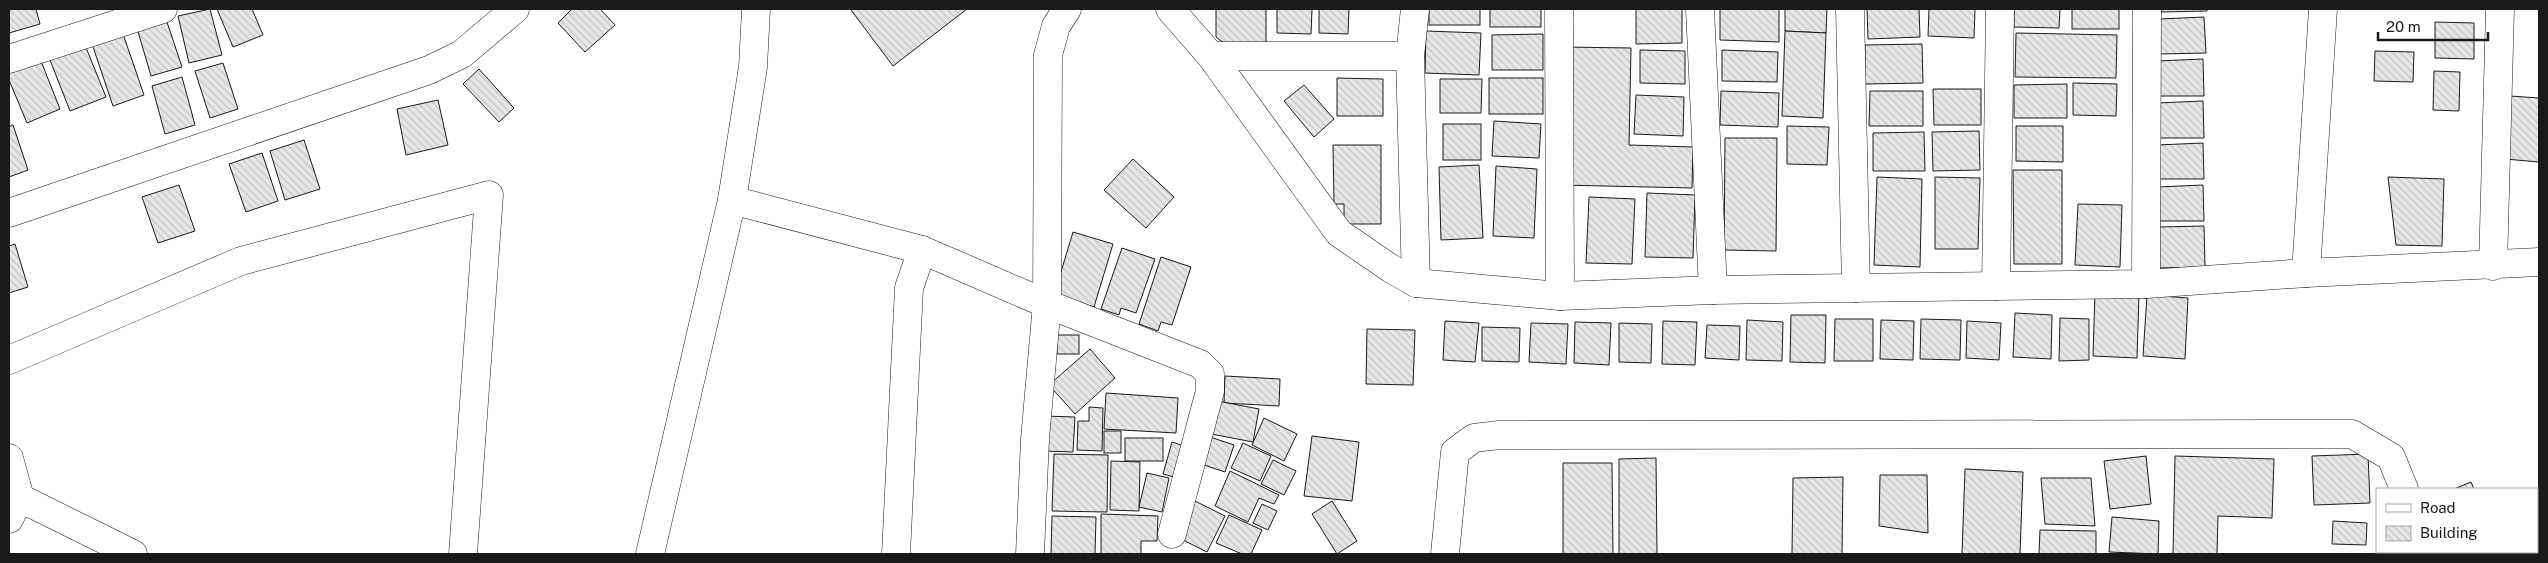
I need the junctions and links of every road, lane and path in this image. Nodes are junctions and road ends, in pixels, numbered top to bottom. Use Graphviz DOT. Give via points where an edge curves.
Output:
graph roads {
  1 [pos="163,9"];
  2 [pos="515,9"];
  3 [pos="756,9"];
  4 [pos="1068,9"];
  5 [pos="1170,9"];
  6 [pos="1415,9"];
  7 [pos="1559,9"];
  8 [pos="1700,9"];
  9 [pos="1850,9"];
  10 [pos="2000,9"];
  11 [pos="2147,9"];
  12 [pos="2323,9"];
  13 [pos="2500,9"];
  14 [pos="1211,56"];
  15 [pos="1410,56"];
  16 [pos="9,59"];
  17 [pos="732,200"];
  18 [pos="9,213"];
  19 [pos="922,250"];
  20 [pos="2539,262"];
  21 [pos="2493,266"];
  22 [pos="2306,273"];
  23 [pos="1416,283"];
  24 [pos="2146,284"];
  25 [pos="1996,286"];
  26 [pos="1856,288"];
  27 [pos="1713,290"];
  28 [pos="1560,296"];
  29 [pos="1047,304"];
  30 [pos="9,360"];
  31 [pos="9,458"];
  32 [pos="2404,488"];
  33 [pos="14,508"];
  34 [pos="1172,534"];
  35 [pos="133,554"];
  36 [pos="463,554"];
  37 [pos="650,554"];
  38 [pos="896,554"];
  39 [pos="1030,554"];
  40 [pos="1445,554"];
  1 -- 16 [label="street"];
  2 -- 18 [label="street" via="462,54 429,70"];
  3 -- 17 [label="street" via="753,67"];
  4 -- 29 [label="street" via="1056,26 1048,56"];
  5 -- 14 [label="street"];
  6 -- 15 [label="street"];
  7 -- 28 [label="street"];
  8 -- 27 [label="street"];
  9 -- 26 [label="street"];
  10 -- 25 [label="street"];
  11 -- 24 [label="street"];
  12 -- 22 [label="street"];
  13 -- 21 [label="street"];
  14 -- 15 [label="street"];
  14 -- 23 [label="street" via="1339,233"];
  15 -- 23 [label="street"];
  17 -- 19 [label="street"];
  17 -- 37 [label="street"];
  19 -- 29 [label="street"];
  19 -- 38 [label="street" via="909,288"];
  20 -- 21 [label="street"];
  21 -- 22 [label="street"];
  22 -- 24 [label="street"];
  23 -- 28 [label="street"];
  24 -- 25 [label="street"];
  25 -- 26 [label="street"];
  26 -- 27 [label="street"];
  27 -- 28 [label="street"];
  29 -- 34 [label="street" via="1200,364 1210,374 1210,391"];
  29 -- 39 [label="street" via="1035,439"];
  30 -- 36 [label="street" via="241,261 489,196"];
  31 -- 33 [label="street"];
  32 -- 40 [label="street" via="2391,457 2352,434 1499,435 1474,438 1455,452"];
  33 -- 35 [label="street"];
}
